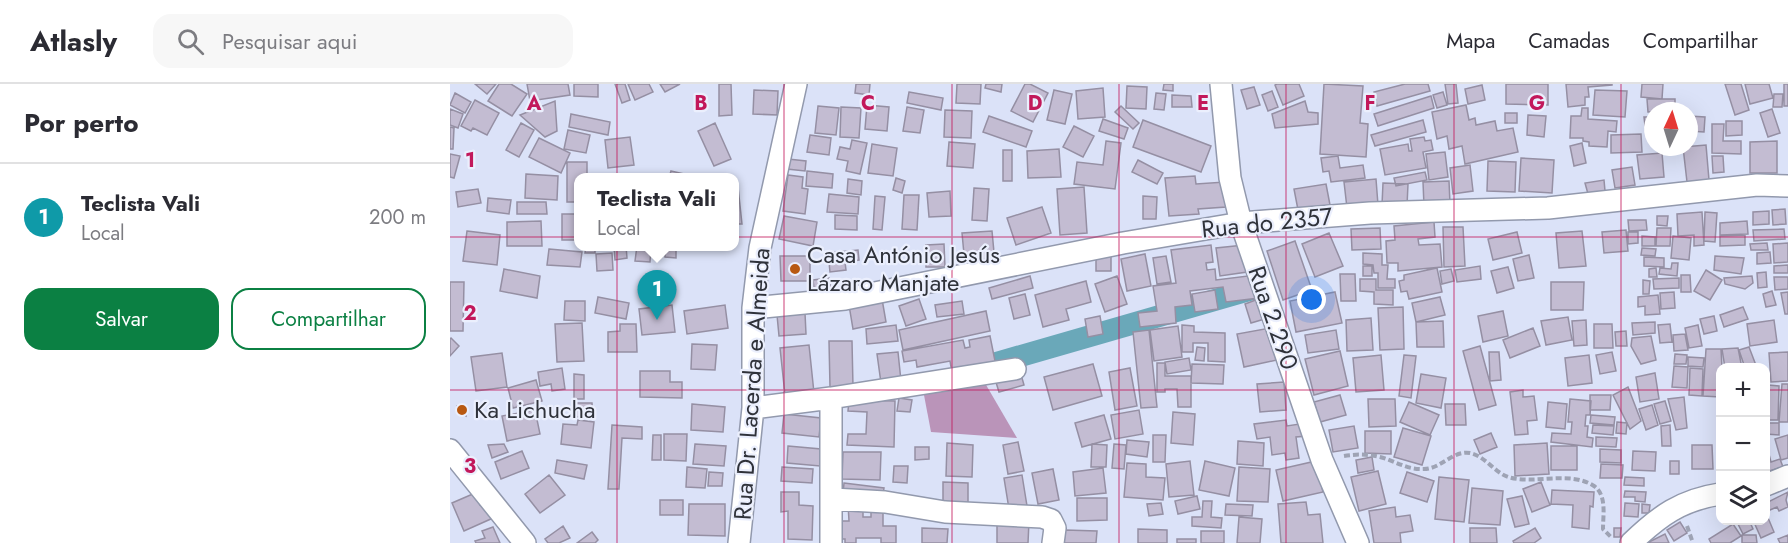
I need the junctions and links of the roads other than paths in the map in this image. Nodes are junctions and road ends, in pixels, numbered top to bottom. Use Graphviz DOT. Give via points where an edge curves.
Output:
graph roads {
  1 [pos="796,84"];
  2 [pos="1221,84"];
  3 [pos="1788,186"];
  4 [pos="1241,223"];
  5 [pos="753,308"];
  6 [pos="1015,369"];
  7 [pos="831,398"];
  8 [pos="753,408"];
  9 [pos="450,450"];
  10 [pos="1788,476"];
  11 [pos="1770,483"];
  12 [pos="1716,495"];
  13 [pos="832,499"];
  14 [pos="1624,541"];
  15 [pos="525,543"];
  16 [pos="739,543"];
  17 [pos="831,543"];
  18 [pos="1053,543"];
  19 [pos="1359,543"];
  1 -- 5 [label="street, Rua Dr. Lacerda e Almeida" via="760,248"];
  2 -- 4 [label="street, Rua 2.290" via="1230,178"];
  3 -- 4 [label="street, Rua do 2357" via="1757,185 1548,208 1370,213"];
  4 -- 5 [label="street, Rua do 2357" via="845,299"];
  4 -- 19 [label="street, Rua 2.290" via="1322,460"];
  5 -- 8 [label="street, Rua Dr. Lacerda e Almeida"];
  6 -- 7 [label="street"];
  7 -- 8 [label="street"];
  7 -- 13 [label="street"];
  8 -- 16 [label="street, Rua Dr. Lacerda e Almeida"];
  9 -- 15 [label="street"];
  10 -- 11 [label="street"];
  12 -- 14 [label="street" via="1669,510"];
  13 -- 17 [label="street"];
  13 -- 18 [label="street" via="885,502 945,512 1042,517 1051,520 1055,528"];
}
